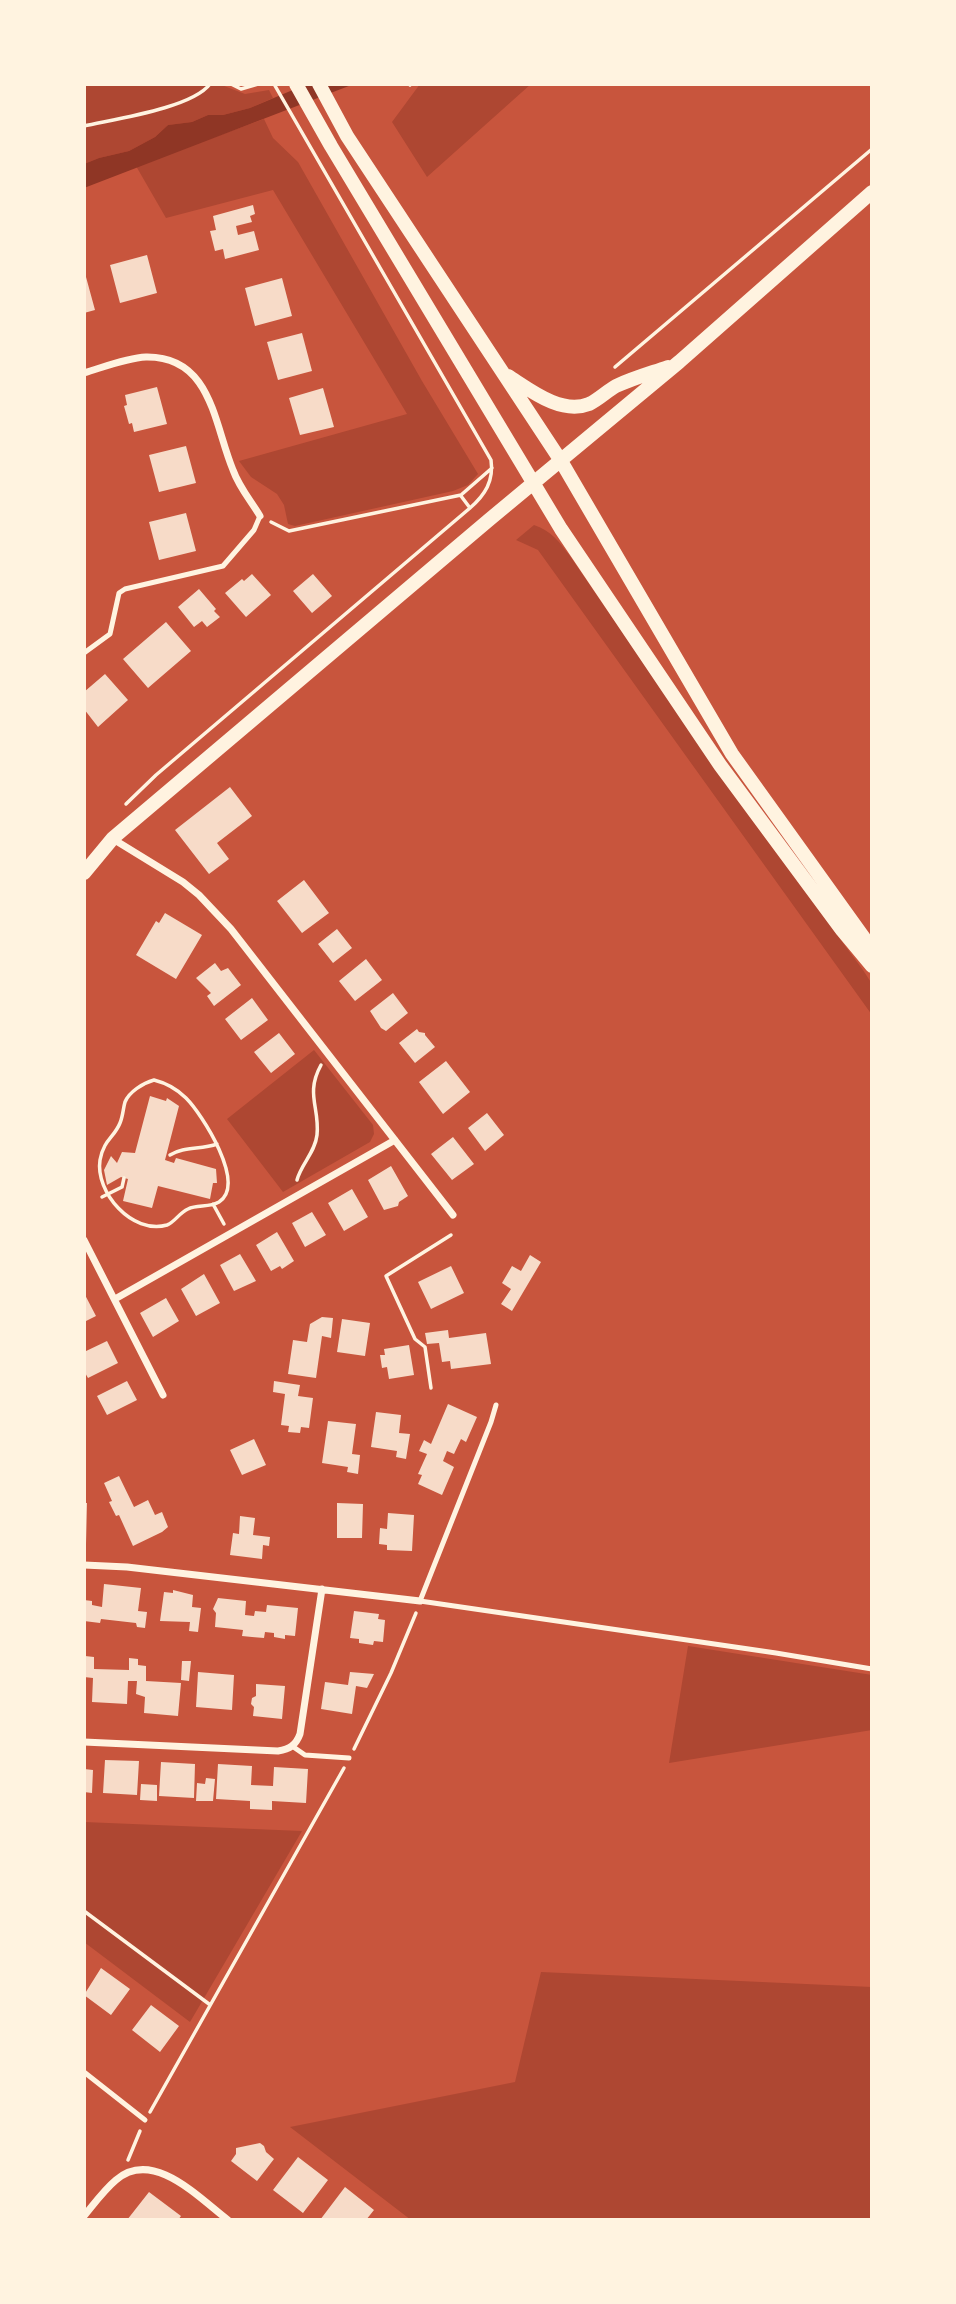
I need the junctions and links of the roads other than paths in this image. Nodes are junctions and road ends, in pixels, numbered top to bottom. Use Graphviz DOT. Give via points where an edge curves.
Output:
graph roads {
  1 [pos="296,84"];
  2 [pos="318,84"];
  3 [pos="872,192"];
  4 [pos="679,362"];
  5 [pos="84,373"];
  6 [pos="503,373"];
  7 [pos="561,461"];
  8 [pos="533,482"];
  9 [pos="260,516"];
  10 [pos="84,653"];
  11 [pos="113,838"];
  12 [pos="84,873"];
  13 [pos="872,949"];
  14 [pos="872,966"];
  15 [pos="395,1140"];
  16 [pos="453,1215"];
  17 [pos="84,1240"];
  18 [pos="115,1299"];
  19 [pos="163,1395"];
  20 [pos="496,1405"];
  21 [pos="84,1565"];
  22 [pos="322,1590"];
  23 [pos="420,1601"];
  24 [pos="872,1669"];
  25 [pos="84,1742"];
  26 [pos="292,1746"];
  27 [pos="349,1758"];
  28 [pos="84,2072"];
  29 [pos="145,2120"];
  30 [pos="84,2216"];
  31 [pos="228,2220"];
  1 -- 8 [label="main road"];
  2 -- 6 [label="main road"];
  3 -- 4 [label="main road"];
  4 -- 6 [label="main road" via="576,406 539,396"];
  4 -- 7 [label="main road"];
  5 -- 9 [label="street" via="143,357 173,362 195,376 205,390 237,480"];
  6 -- 7 [label="main road"];
  7 -- 8 [label="main road"];
  7 -- 13 [label="main road" via="732,754"];
  8 -- 11 [label="main road"];
  8 -- 14 [label="main road" via="720,765"];
  9 -- 10 [label="lane" via="254,530 223,566 119,593 110,634"];
  11 -- 12 [label="main road"];
  11 -- 15 [label="street" via="205,901"];
  15 -- 16 [label="street"];
  15 -- 18 [label="street"];
  17 -- 18 [label="street"];
  18 -- 19 [label="street"];
  20 -- 23 [label="lane"];
  21 -- 22 [label="street"];
  22 -- 23 [label="street"];
  22 -- 26 [label="street" via="300,1734"];
  23 -- 24 [label="lane"];
  25 -- 26 [label="street" via="278,1751"];
  26 -- 27 [label="lane" via="305,1755"];
  28 -- 29 [label="lane"];
  30 -- 31 [label="street" via="127,2172 154,2170"];
}
